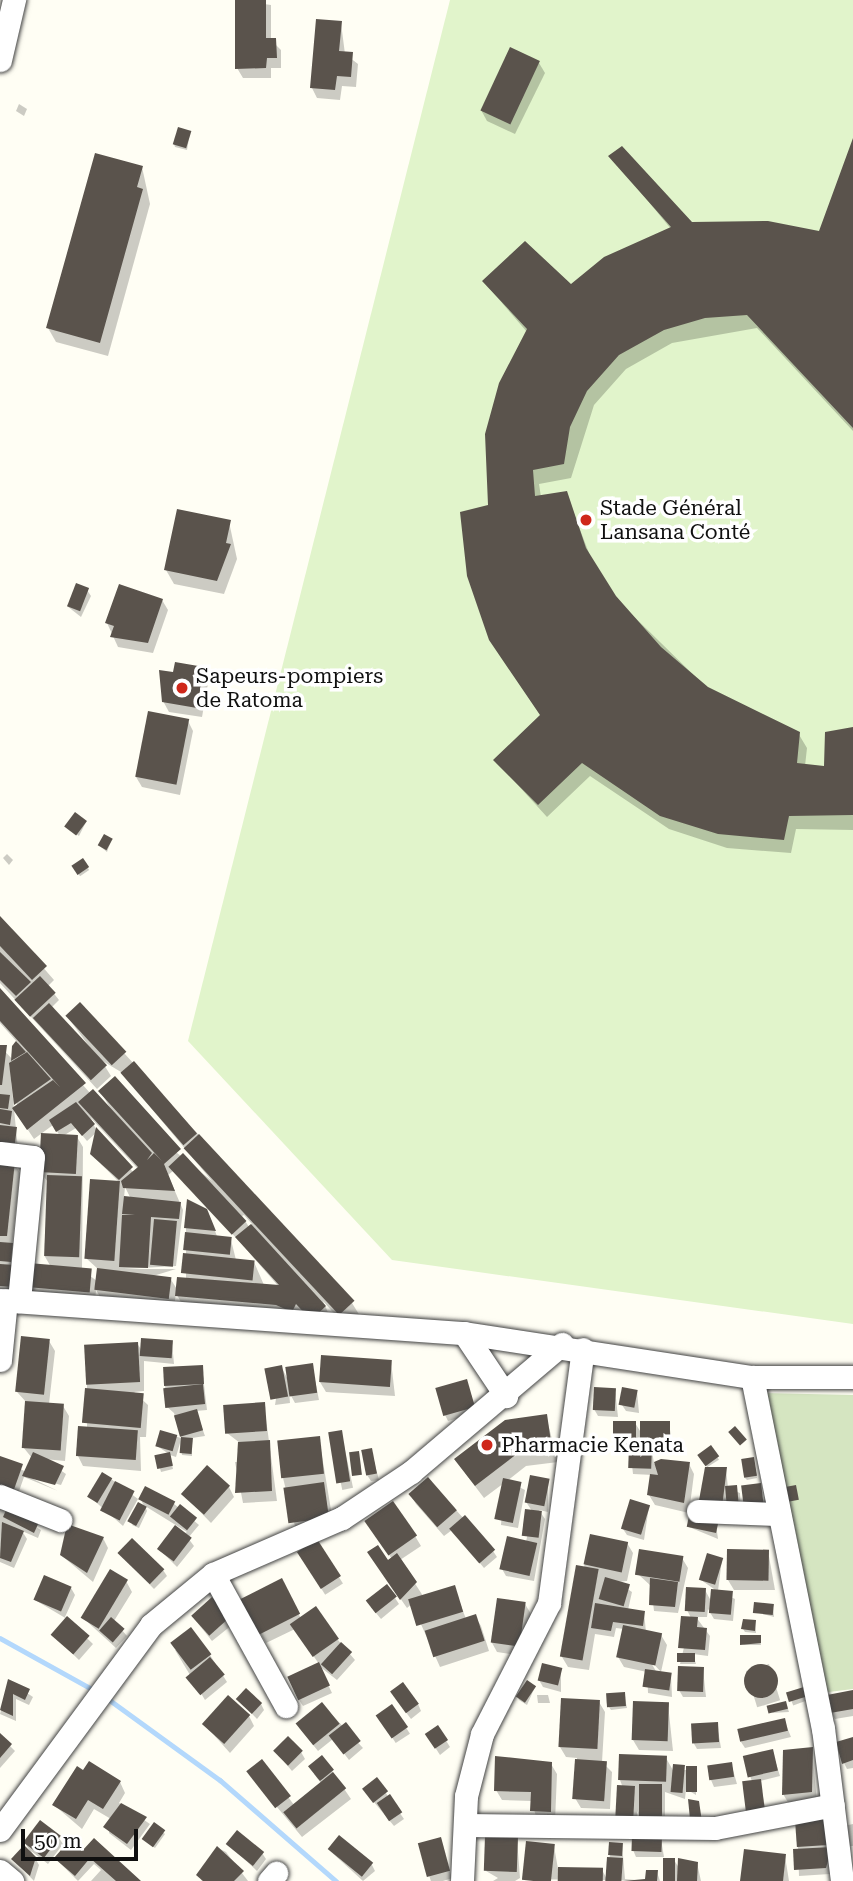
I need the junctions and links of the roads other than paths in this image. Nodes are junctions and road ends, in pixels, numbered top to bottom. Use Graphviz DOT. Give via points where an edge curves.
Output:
graph roads {
  1 [pos="14,0"];
  2 [pos="0,61"];
  3 [pos="0,1153"];
  4 [pos="8,1300"];
  5 [pos="464,1333"];
  6 [pos="573,1347"];
  7 [pos="0,1360"];
  8 [pos="752,1377"];
  9 [pos="853,1377"];
  10 [pos="506,1396"];
  11 [pos="0,1496"];
  12 [pos="698,1511"];
  13 [pos="777,1514"];
  14 [pos="60,1520"];
  15 [pos="213,1574"];
  16 [pos="286,1706"];
  17 [pos="833,1805"];
  18 [pos="4,1815"];
  19 [pos="465,1825"];
  20 [pos="0,1871"];
  21 [pos="12,1881"];
  22 [pos="462,1881"];
  23 [pos="842,1881"];
  1 -- 2 [label="street"];
  3 -- 4 [label="street" via="33,1157"];
  4 -- 5 [label="street"];
  4 -- 7 [label="street"];
  5 -- 6 [label="street"];
  5 -- 10 [label="street"];
  6 -- 8 [label="street"];
  6 -- 10 [label="street"];
  6 -- 19 [label="street" via="549,1603 482,1734"];
  8 -- 9 [label="street"];
  8 -- 13 [label="street"];
  10 -- 15 [label="street" via="342,1518"];
  11 -- 14 [label="street"];
  12 -- 13 [label="street"];
  13 -- 17 [label="street" via="824,1728"];
  15 -- 16 [label="street"];
  15 -- 18 [label="street" via="151,1625"];
  17 -- 19 [label="street" via="715,1828"];
  17 -- 23 [label="street"];
  19 -- 22 [label="street"];
  20 -- 21 [label="street"];
}
